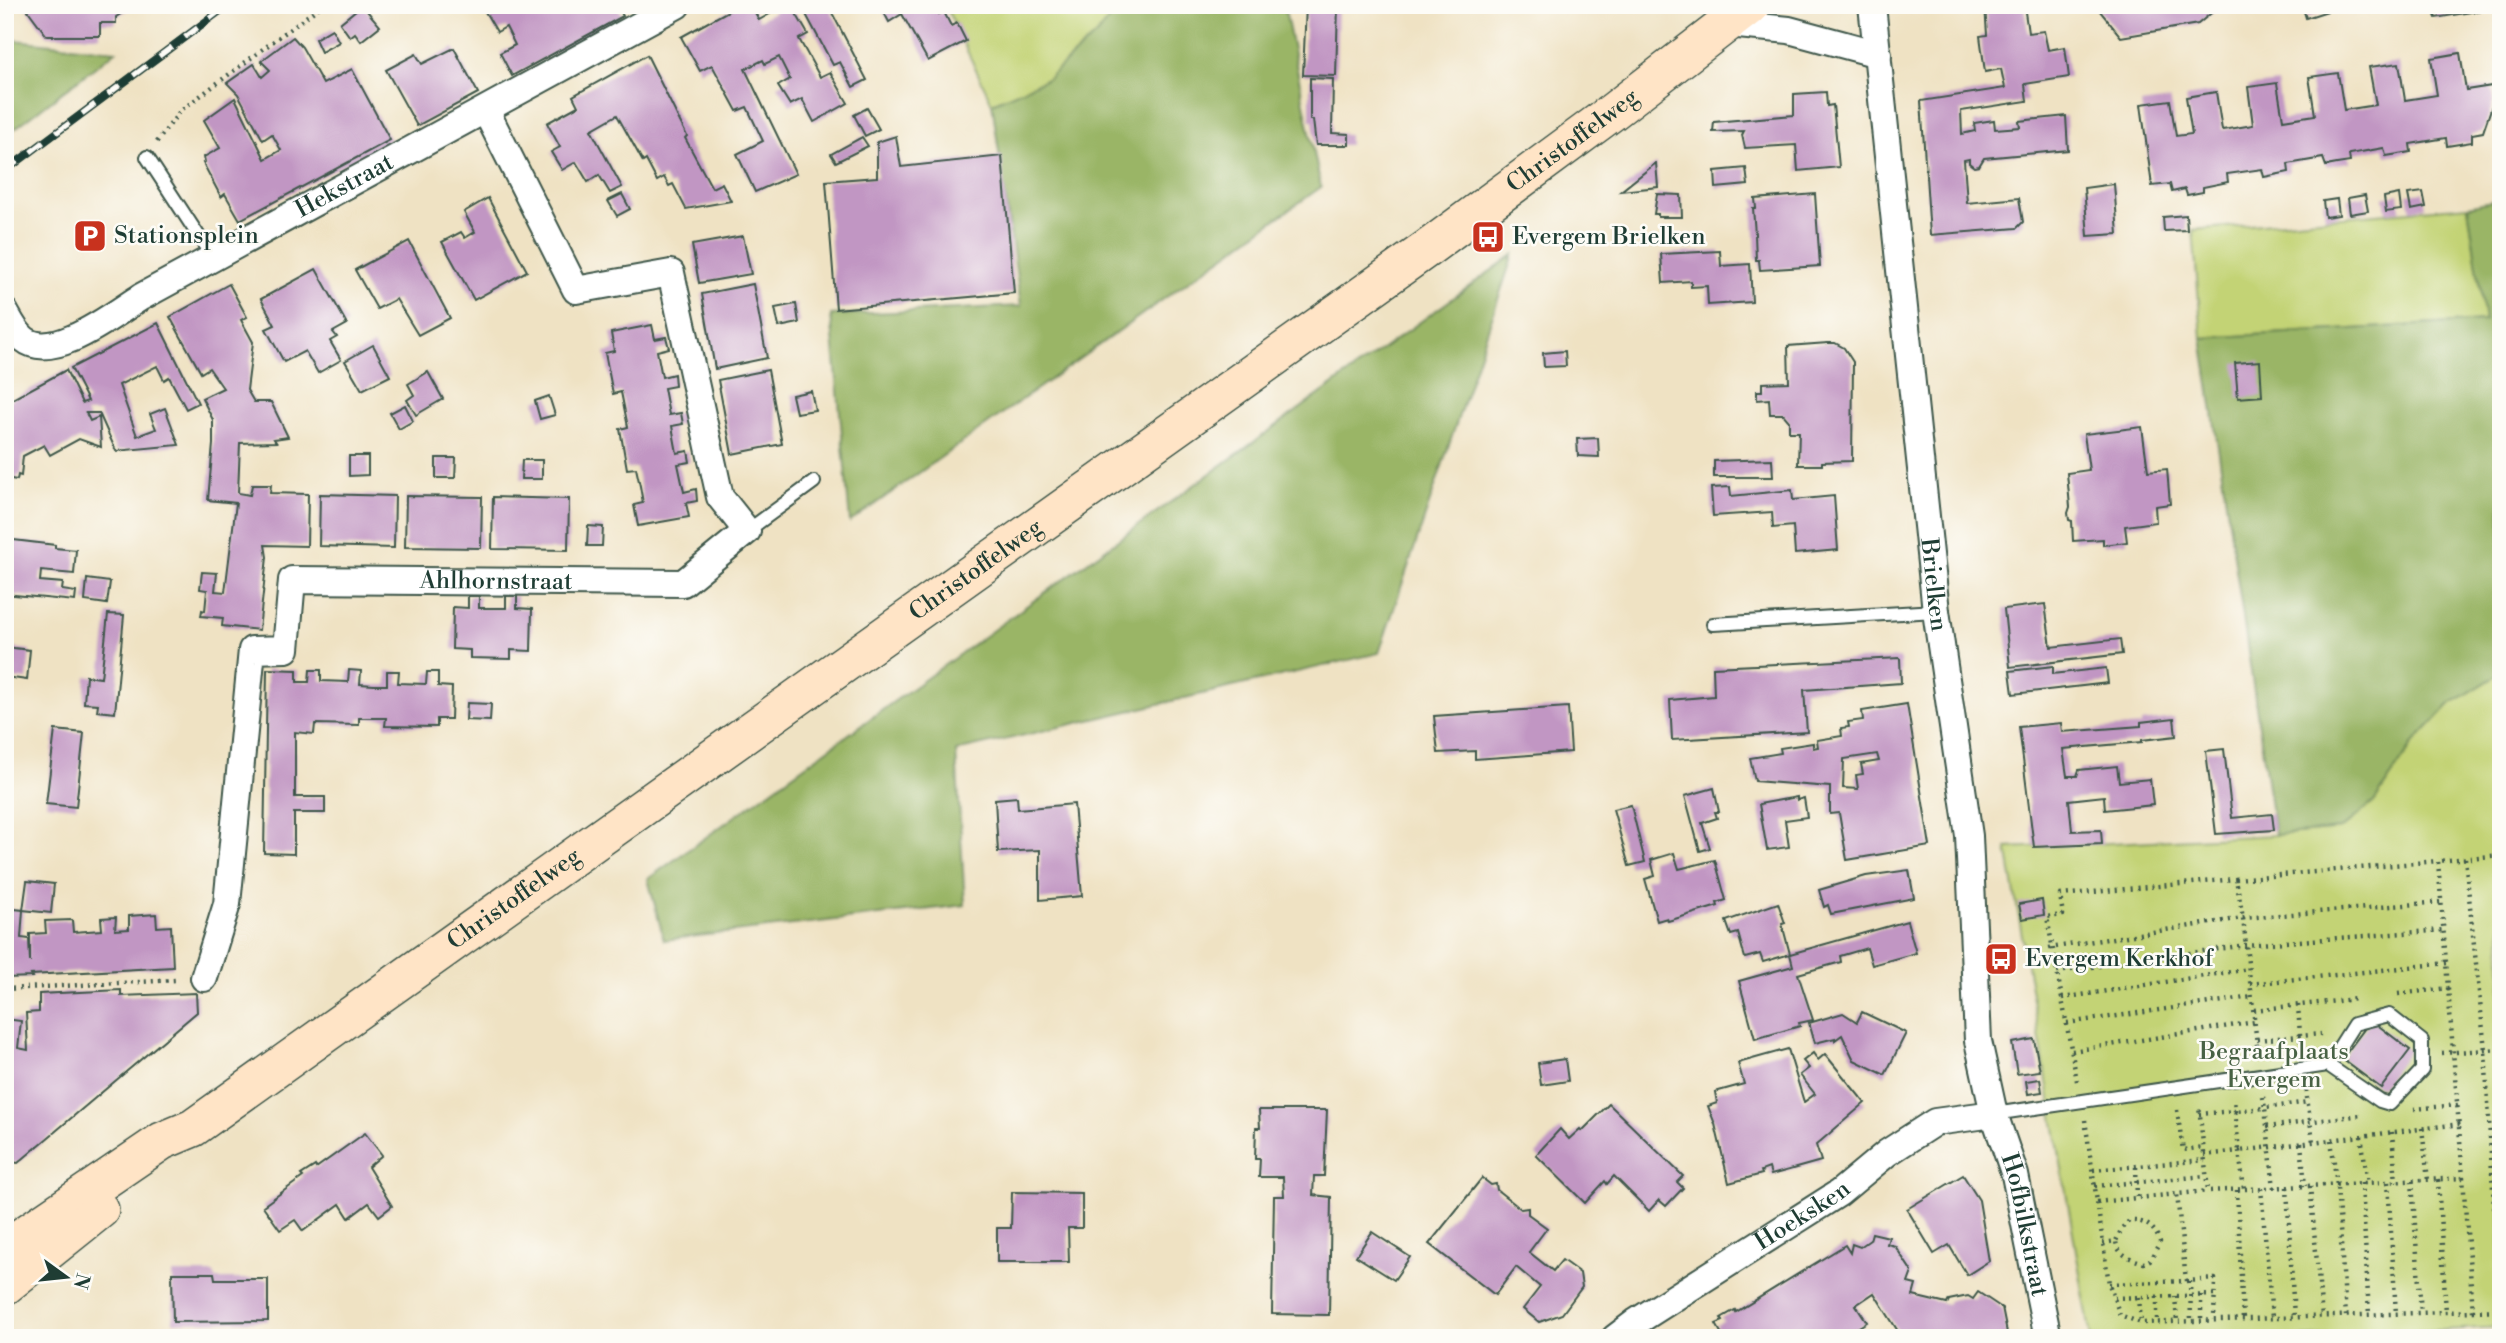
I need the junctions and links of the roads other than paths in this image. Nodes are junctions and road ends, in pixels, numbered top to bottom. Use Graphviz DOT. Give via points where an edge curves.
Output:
graph roads {
  1 [pos="677,5"];
  2 [pos="1872,5"];
  3 [pos="1740,15"];
  4 [pos="1878,54"];
  5 [pos="486,111"];
  6 [pos="147,157"];
  7 [pos="213,258"];
  8 [pos="8,324"];
  9 [pos="814,482"];
  10 [pos="747,531"];
  11 [pos="1936,611"];
  12 [pos="1713,624"];
  13 [pos="204,978"];
  14 [pos="2328,1065"];
  15 [pos="1994,1114"];
  16 [pos="193,1128"];
  17 [pos="5,1248"];
  18 [pos="5,1286"];
  19 [pos="1615,1338"];
  20 [pos="2048,1338"];
  1 -- 5 [label="street, Hekstraat"];
  2 -- 4 [label="street, Brielken"];
  3 -- 4 [label="street"];
  3 -- 16 [label="main road, Christoffelweg" via="1428,248"];
  4 -- 11 [label="street, Brielken"];
  5 -- 7 [label="street, Hekstraat"];
  5 -- 10 [label="street" via="576,290 671,273 720,497"];
  6 -- 7 [label="lane"];
  7 -- 8 [label="street, Hekstraat" via="63,343 35,345"];
  9 -- 10 [label="lane"];
  10 -- 13 [label="street, Ahlhornstraat" via="683,583 292,580 286,649 253,650 227,904"];
  11 -- 12 [label="lane"];
  11 -- 15 [label="street, Brielken" via="1969,836 1978,1041"];
  14 -- 14 [label="lane" via="2354,1024 2389,1015 2422,1041 2423,1070 2390,1104"];
  14 -- 15 [label="lane"];
  15 -- 19 [label="street, Hoeksken" via="1935,1122 1887,1153 1839,1193"];
  15 -- 20 [label="street, Hofbilkstraat" via="2015,1175"];
  16 -- 17 [label="main road, Christoffelweg" via="162,1140"];
  16 -- 18 [label="main road, Christoffelweg" via="172,1153"];
}
